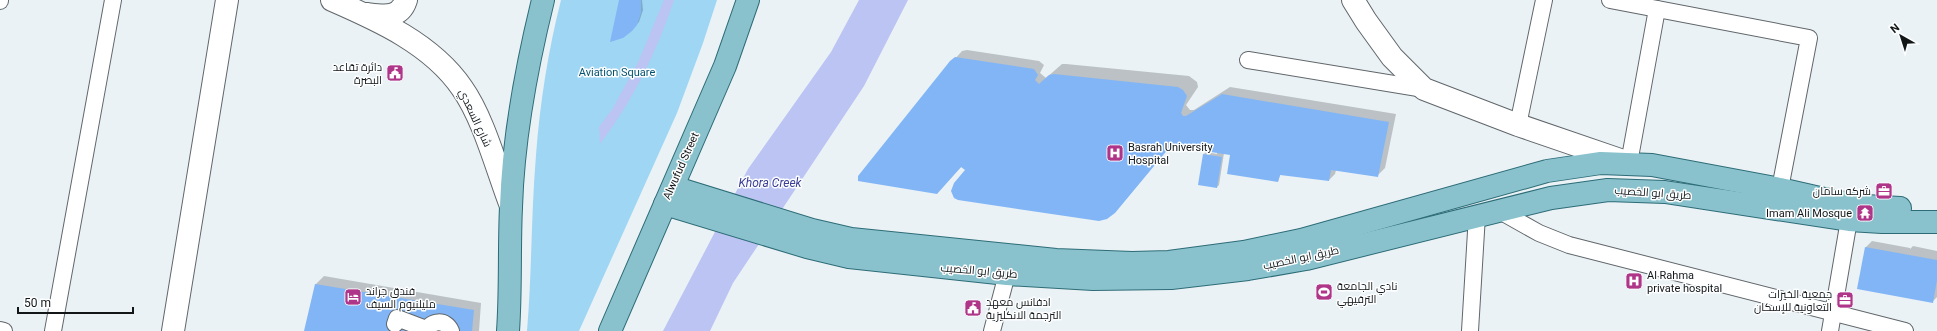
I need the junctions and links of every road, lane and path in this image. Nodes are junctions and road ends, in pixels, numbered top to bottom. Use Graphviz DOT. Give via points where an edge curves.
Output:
graph roads {
  1 [pos="113,0"];
  2 [pos="227,0"];
  3 [pos="332,0"];
  4 [pos="406,0"];
  5 [pos="543,0"];
  6 [pos="748,0"];
  7 [pos="1353,0"];
  8 [pos="1544,0"];
  9 [pos="1610,0"];
  10 [pos="1658,9"];
  11 [pos="362,13"];
  12 [pos="1248,60"];
  13 [pos="1424,89"];
  14 [pos="1518,125"];
  15 [pos="1629,163"];
  16 [pos="669,195"];
  17 [pos="1778,199"];
  18 [pos="511,206"];
  19 [pos="1937,208"];
  20 [pos="1487,212"];
  21 [pos="1849,220"];
  22 [pos="1937,222"];
  23 [pos="778,229"];
  24 [pos="1303,249"];
  25 [pos="1007,274"];
  26 [pos="1835,313"];
  27 [pos="395,324"];
  28 [pos="0,330"];
  29 [pos="426,330"];
  30 [pos="4,331"];
  31 [pos="53,331"];
  32 [pos="173,331"];
  33 [pos="451,331"];
  34 [pos="508,331"];
  35 [pos="610,331"];
  36 [pos="992,331"];
  37 [pos="1470,331"];
  38 [pos="1830,331"];
  39 [pos="1905,331"];
  1 -- 31 [label="street"];
  2 -- 32 [label="street"];
  3 -- 11 [label="street, شارع السعدي"];
  4 -- 11 [label="street" via="402,9 393,15"];
  5 -- 18 [label="main road" via="526,77"];
  6 -- 16 [label="main road, Alwufud Street" via="725,66"];
  7 -- 13 [label="street" via="1383,46"];
  8 -- 14 [label="street"];
  9 -- 10 [label="street"];
  10 -- 15 [label="street"];
  10 -- 17 [label="street" via="1809,38"];
  11 -- 18 [label="street, شارع السعدي" via="400,34 438,60 452,74 473,108"];
  12 -- 13 [label="street"];
  13 -- 14 [label="street"];
  14 -- 15 [label="street"];
  15 -- 17 [label="main road, طريق ابو الخصيب" via="1674,168"];
  15 -- 24 [label="main road, طريق ابو الخصيب" via="1581,165 1547,171"];
  16 -- 23 [label="main road, طريق ابو الخصيب"];
  16 -- 35 [label="main road, Alwufud Street"];
  17 -- 19 [label="main road, طريق ابو الخصيب" via="1883,208"];
  17 -- 20 [label="main road, طريق ابو الخصيب" via="1629,190 1579,193"];
  17 -- 21 [label="main road, طريق ابو الخصيب"];
  18 -- 34 [label="main road"];
  20 -- 24 [label="main road, طريق ابو الخصيب"];
  20 -- 26 [label="street" via="1569,245"];
  20 -- 37 [label="street"];
  21 -- 22 [label="main road, طريق ابو الخصيب"];
  21 -- 26 [label="street"];
  23 -- 24 [label="main road, طريق ابو الخصيب" via="872,242 1094,263 1154,262"];
  23 -- 25 [label="main road, طريق ابو الخصيب" via="807,247 864,259"];
  24 -- 25 [label="main road, طريق ابو الخصيب" via="1240,270 1171,278 1093,279"];
  25 -- 36 [label="street"];
  26 -- 38 [label="street"];
  26 -- 39 [label="street"];
  27 -- 29 [label="street" via="397,318"];
  28 -- 30 [label="street"];
  29 -- 33 [label="street" via="431,324 438,322 445,324"];
}
